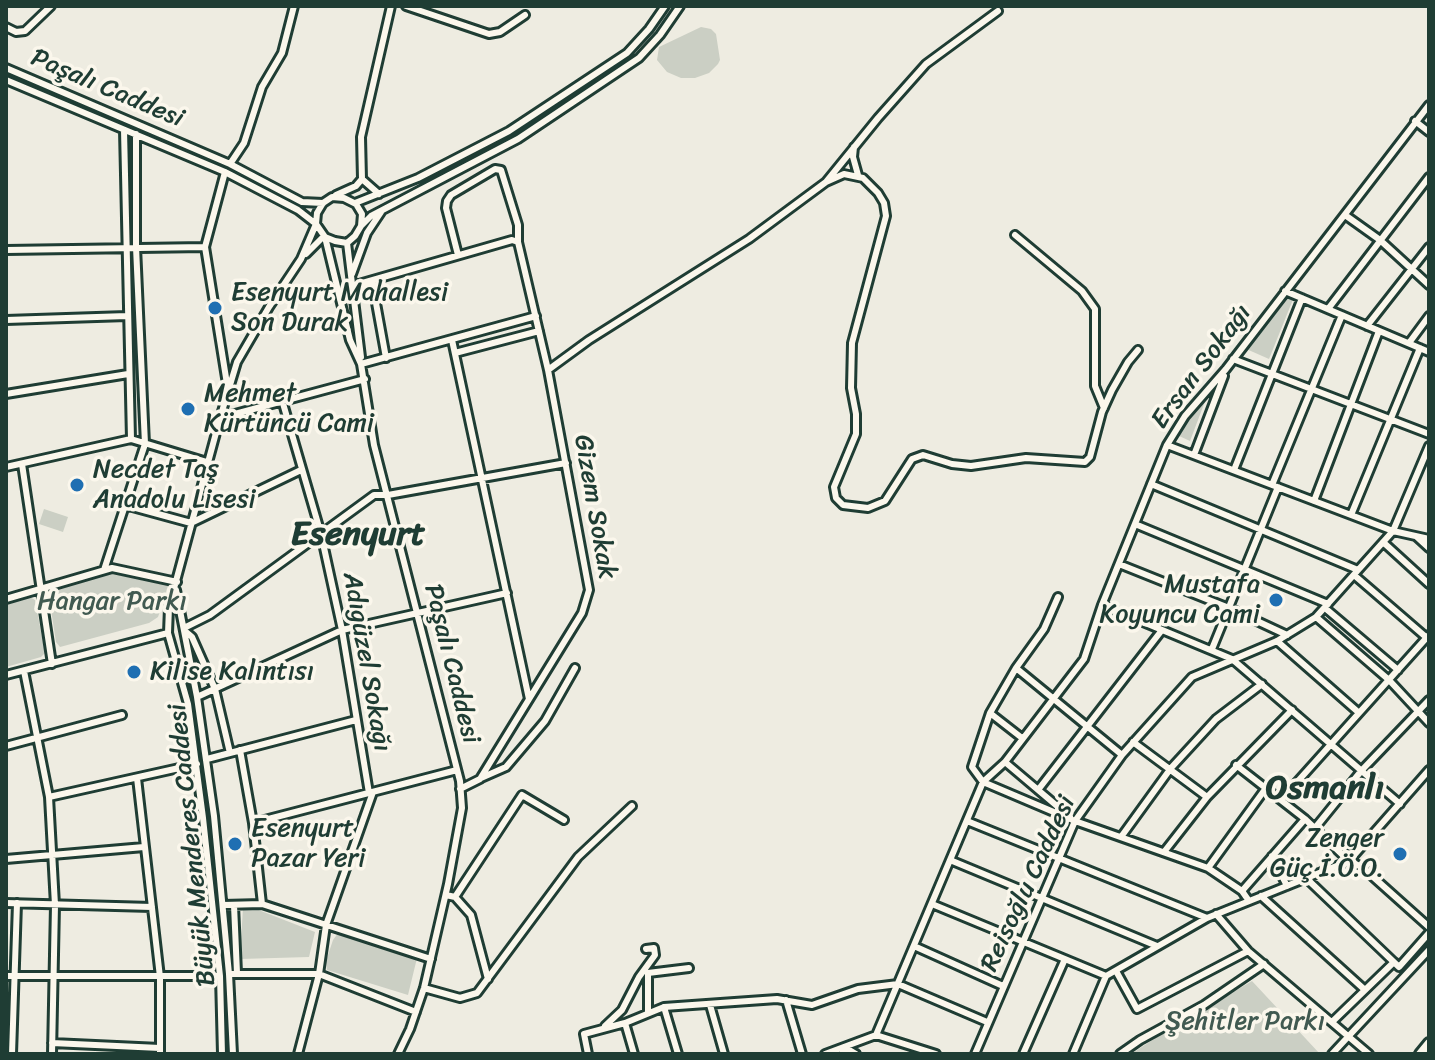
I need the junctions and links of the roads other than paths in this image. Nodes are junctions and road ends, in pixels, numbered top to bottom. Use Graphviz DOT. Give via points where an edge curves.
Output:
graph roads {
  1 [pos="51,6"];
  2 [pos="294,6"];
  3 [pos="391,6"];
  4 [pos="406,6"];
  5 [pos="665,6"];
  6 [pos="680,6"];
  7 [pos="998,11"];
  8 [pos="525,15"];
  9 [pos="6,27"];
  10 [pos="6,68"];
  11 [pos="6,80"];
  12 [pos="1429,105"];
  13 [pos="1415,121"];
  14 [pos="124,130"];
  15 [pos="1429,132"];
  16 [pos="136,134"];
  17 [pos="854,147"];
  18 [pos="230,164"];
  19 [pos="224,174"];
  20 [pos="859,176"];
  21 [pos="1429,177"];
  22 [pos="362,179"];
  23 [pos="826,182"];
  24 [pos="379,194"];
  25 [pos="332,197"];
  26 [pos="323,203"];
  27 [pos="354,203"];
  28 [pos="383,210"];
  29 [pos="1345,215"];
  30 [pos="316,224"];
  31 [pos="361,226"];
  32 [pos="1015,235"];
  33 [pos="325,236"];
  34 [pos="1380,240"];
  35 [pos="518,242"];
  36 [pos="347,243"];
  37 [pos="126,247"];
  38 [pos="136,247"];
  39 [pos="205,247"];
  40 [pos="1429,247"];
  41 [pos="6,250"];
  42 [pos="458,255"];
  43 [pos="301,259"];
  44 [pos="1411,269"];
  45 [pos="351,277"];
  46 [pos="372,281"];
  47 [pos="1429,285"];
  48 [pos="352,286"];
  49 [pos="1285,291"];
  50 [pos="1302,298"];
  51 [pos="1328,309"];
  52 [pos="1342,315"];
  53 [pos="127,316"];
  54 [pos="536,316"];
  55 [pos="1429,316"];
  56 [pos="6,320"];
  57 [pos="1367,326"];
  58 [pos="539,331"];
  59 [pos="1379,331"];
  60 [pos="452,340"];
  61 [pos="1409,343"];
  62 [pos="1420,348"];
  63 [pos="1138,350"];
  64 [pos="1429,352"];
  65 [pos="455,353"];
  66 [pos="386,358"];
  67 [pos="1233,359"];
  68 [pos="361,364"];
  69 [pos="1226,369"];
  70 [pos="548,370"];
  71 [pos="128,374"];
  72 [pos="1272,374"];
  73 [pos="365,379"];
  74 [pos="228,387"];
  75 [pos="1312,389"];
  76 [pos="6,394"];
  77 [pos="282,400"];
  78 [pos="1352,404"];
  79 [pos="1104,408"];
  80 [pos="220,418"];
  81 [pos="1391,419"];
  82 [pos="1429,434"];
  83 [pos="131,439"];
  84 [pos="145,444"];
  85 [pos="1167,445"];
  86 [pos="1429,446"];
  87 [pos="1194,455"];
  88 [pos="207,462"];
  89 [pos="566,463"];
  90 [pos="22,464"];
  91 [pos="6,467"];
  92 [pos="301,470"];
  93 [pos="1234,470"];
  94 [pos="483,478"];
  95 [pos="1151,484"];
  96 [pos="1275,486"];
  97 [pos="388,495"];
  98 [pos="1314,501"];
  99 [pos="125,505"];
  100 [pos="1351,515"];
  101 [pos="191,523"];
  102 [pos="1135,524"];
  103 [pos="1261,530"];
  104 [pos="1393,531"];
  105 [pos="321,534"];
  106 [pos="1415,535"];
  107 [pos="1429,539"];
  108 [pos="1383,542"];
  109 [pos="1429,548"];
  110 [pos="1119,564"];
  111 [pos="104,570"];
  112 [pos="1245,570"];
  113 [pos="1356,573"];
  114 [pos="1429,584"];
  115 [pos="176,585"];
  116 [pos="41,589"];
  117 [pos="507,593"];
  118 [pos="1058,597"];
  119 [pos="6,599"];
  120 [pos="1102,605"];
  121 [pos="1326,606"];
  122 [pos="1229,608"];
  123 [pos="417,612"];
  124 [pos="1316,617"];
  125 [pos="184,629"];
  126 [pos="342,630"];
  127 [pos="1162,630"];
  128 [pos="169,632"];
  129 [pos="1287,635"];
  130 [pos="1428,636"];
  131 [pos="1277,641"];
  132 [pos="1212,649"];
  133 [pos="1232,659"];
  134 [pos="52,664"];
  135 [pos="575,668"];
  136 [pos="1016,668"];
  137 [pos="1398,670"];
  138 [pos="24,671"];
  139 [pos="6,675"];
  140 [pos="1389,680"];
  141 [pos="1262,684"];
  142 [pos="215,689"];
  143 [pos="197,697"];
  144 [pos="1053,698"];
  145 [pos="529,699"];
  146 [pos="1429,700"];
  147 [pos="1292,710"];
  148 [pos="1358,712"];
  149 [pos="1419,712"];
  150 [pos="990,713"];
  151 [pos="122,715"];
  152 [pos="356,720"];
  153 [pos="1429,723"];
  154 [pos="1087,726"];
  155 [pos="38,737"];
  156 [pos="1022,738"];
  157 [pos="1133,742"];
  158 [pos="1332,743"];
  159 [pos="6,746"];
  160 [pos="240,750"];
  161 [pos="230,753"];
  162 [pos="1122,755"];
  163 [pos="207,759"];
  164 [pos="1005,762"];
  165 [pos="197,764"];
  166 [pos="1236,765"];
  167 [pos="1171,768"];
  168 [pos="457,770"];
  169 [pos="1362,770"];
  170 [pos="1429,770"];
  171 [pos="137,778"];
  172 [pos="480,779"];
  173 [pos="983,782"];
  174 [pos="1266,788"];
  175 [pos="460,789"];
  176 [pos="1038,790"];
  177 [pos="371,792"];
  178 [pos="49,797"];
  179 [pos="1207,797"];
  180 [pos="1281,800"];
  181 [pos="1400,804"];
  182 [pos="632,806"];
  183 [pos="1305,819"];
  184 [pos="564,820"];
  185 [pos="967,821"];
  186 [pos="1075,821"];
  187 [pos="253,823"];
  188 [pos="1315,828"];
  189 [pos="1121,837"];
  190 [pos="144,847"];
  191 [pos="1164,852"];
  192 [pos="52,855"];
  193 [pos="1272,856"];
  194 [pos="6,859"];
  195 [pos="1058,859"];
  196 [pos="950,860"];
  197 [pos="1349,861"];
  198 [pos="1208,868"];
  199 [pos="1306,878"];
  200 [pos="1287,886"];
  201 [pos="1242,891"];
  202 [pos="446,895"];
  203 [pos="1261,896"];
  204 [pos="455,897"];
  205 [pos="1042,898"];
  206 [pos="1249,901"];
  207 [pos="6,903"];
  208 [pos="17,903"];
  209 [pos="262,904"];
  210 [pos="932,904"];
  211 [pos="55,905"];
  212 [pos="223,905"];
  213 [pos="234,905"];
  214 [pos="152,907"];
  215 [pos="1216,914"];
  216 [pos="1207,918"];
  217 [pos="326,925"];
  218 [pos="1429,930"];
  219 [pos="1023,942"];
  220 [pos="914,946"];
  221 [pos="1157,946"];
  222 [pos="646,949"];
  223 [pos="1429,950"];
  224 [pos="1248,951"];
  225 [pos="431,959"];
  226 [pos="1065,959"];
  227 [pos="1264,964"];
  228 [pos="1397,964"];
  229 [pos="689,968"];
  230 [pos="1116,971"];
  231 [pos="237,973"];
  232 [pos="229,974"];
  233 [pos="319,974"];
  234 [pos="10,976"];
  235 [pos="53,976"];
  236 [pos="220,976"];
  237 [pos="1106,976"];
  238 [pos="160,977"];
  239 [pos="488,979"];
  240 [pos="898,984"];
  241 [pos="1003,986"];
  242 [pos="424,988"];
  243 [pos="1365,990"];
  244 [pos="786,1000"];
  245 [pos="710,1005"];
  246 [pos="664,1007"];
  247 [pos="416,1012"];
  248 [pos="648,1013"];
  249 [pos="987,1022"];
  250 [pos="1332,1022"];
  251 [pos="625,1023"];
  252 [pos="603,1029"];
  253 [pos="876,1035"];
  254 [pos="1348,1036"];
  255 [pos="52,1043"];
  256 [pos="1429,1043"];
  257 [pos="160,1051"];
  258 [pos="844,1051"];
  259 [pos="12,1054"];
  260 [pos="52,1054"];
  261 [pos="222,1054"];
  262 [pos="233,1054"];
  263 [pos="298,1054"];
  264 [pos="398,1054"];
  265 [pos="588,1054"];
  266 [pos="634,1054"];
  267 [pos="678,1054"];
  268 [pos="724,1054"];
  269 [pos="802,1054"];
  270 [pos="825,1054"];
  271 [pos="856,1054"];
  272 [pos="936,1054"];
  273 [pos="975,1054"];
  274 [pos="1023,1054"];
  275 [pos="1073,1054"];
  276 [pos="1120,1054"];
  277 [pos="1332,1054"];
  278 [pos="1369,1054"];
  279 [pos="1420,1054"];
  1 -- 9 [label="street" via="25,31"];
  2 -- 18 [label="street" via="282,53"];
  3 -- 22 [label="street" via="361,137"];
  4 -- 8 [label="street" via="489,34"];
  5 -- 24 [label="street" via="627,53 546,107 509,131"];
  6 -- 28 [label="street" via="639,58 518,139"];
  7 -- 17 [label="street" via="926,64"];
  10 -- 18 [label="street, Paşalı Caddesi"];
  11 -- 14 [label="street, Paşalı Caddesi"];
  12 -- 13 [label="street, Ersan Sokağı"];
  13 -- 15 [label="street"];
  13 -- 29 [label="street, Ersan Sokağı"];
  14 -- 16 [label="street, Paşalı Caddesi"];
  14 -- 37 [label="street"];
  16 -- 19 [label="street, Paşalı Caddesi"];
  16 -- 38 [label="street"];
  17 -- 20 [label="street"];
  17 -- 23 [label="street"];
  18 -- 26 [label="street, Paşalı Caddesi" via="302,202"];
  19 -- 30 [label="street, Paşalı Caddesi"];
  19 -- 39 [label="street"];
  20 -- 23 [label="street" via="844,174"];
  20 -- 79 [label="street" via="878,193 886,216 852,343 856,434 834,487 839,502 879,506 891,496 912,459 923,455 971,466 1026,458 1085,462"];
  21 -- 34 [label="street"];
  22 -- 24 [label="street"];
  22 -- 25 [label="street"];
  23 -- 70 [label="street" via="749,239"];
  24 -- 27 [label="street"];
  25 -- 26 [label="street"];
  25 -- 27 [label="street"];
  26 -- 30 [label="street"];
  27 -- 31 [label="street" via="362,214"];
  28 -- 31 [label="street"];
  28 -- 45 [label="street" via="367,233"];
  29 -- 34 [label="street"];
  29 -- 49 [label="street, Ersan Sokağı"];
  30 -- 33 [label="street"];
  30 -- 43 [label="street"];
  31 -- 36 [label="street"];
  32 -- 79 [label="street" via="1082,291 1095,309 1095,386"];
  33 -- 36 [label="street"];
  33 -- 43 [label="street"];
  33 -- 68 [label="street, Paşalı Caddesi" via="350,340"];
  34 -- 44 [label="street"];
  34 -- 51 [label="street"];
  35 -- 42 [label="street"];
  35 -- 42 [label="street, Gizem Sokak" via="503,173 495,169 447,201"];
  35 -- 54 [label="street, Gizem Sokak"];
  36 -- 45 [label="street"];
  37 -- 38 [label="street"];
  37 -- 41 [label="street"];
  37 -- 53 [label="street"];
  38 -- 39 [label="street"];
  38 -- 84 [label="street"];
  39 -- 74 [label="street"];
  40 -- 44 [label="street"];
  42 -- 46 [label="street"];
  43 -- 74 [label="street" via="237,362"];
  44 -- 47 [label="street"];
  44 -- 57 [label="street"];
  45 -- 48 [label="street"];
  46 -- 48 [label="street"];
  46 -- 66 [label="street"];
  48 -- 68 [label="street"];
  49 -- 50 [label="street"];
  49 -- 67 [label="street, Ersan Sokağı"];
  50 -- 51 [label="street"];
  50 -- 72 [label="street"];
  51 -- 52 [label="street"];
  52 -- 57 [label="street"];
  52 -- 75 [label="street"];
  53 -- 56 [label="street"];
  53 -- 71 [label="street"];
  54 -- 58 [label="street, Gizem Sokak"];
  54 -- 60 [label="street"];
  55 -- 61 [label="street"];
  57 -- 59 [label="street"];
  58 -- 65 [label="street"];
  58 -- 70 [label="street, Gizem Sokak"];
  59 -- 61 [label="street"];
  59 -- 78 [label="street"];
  60 -- 65 [label="street"];
  60 -- 66 [label="street"];
  61 -- 62 [label="street"];
  62 -- 64 [label="street"];
  62 -- 81 [label="street"];
  63 -- 79 [label="street"];
  65 -- 94 [label="street"];
  66 -- 68 [label="street"];
  67 -- 69 [label="street, Ersan Sokağı"];
  67 -- 72 [label="street"];
  68 -- 73 [label="street, Paşalı Caddesi"];
  69 -- 85 [label="street, Ersan Sokağı"];
  69 -- 87 [label="street"];
  70 -- 89 [label="street, Gizem Sokak"];
  71 -- 76 [label="street"];
  71 -- 83 [label="street"];
  72 -- 75 [label="street"];
  72 -- 93 [label="street"];
  73 -- 77 [label="street"];
  73 -- 97 [label="street, Paşalı Caddesi" via="374,445"];
  74 -- 80 [label="street"];
  75 -- 78 [label="street"];
  75 -- 96 [label="street"];
  77 -- 80 [label="street"];
  77 -- 92 [label="street, Adıgüzel Sokağı"];
  78 -- 81 [label="street"];
  78 -- 98 [label="street"];
  80 -- 88 [label="street"];
  81 -- 82 [label="street"];
  81 -- 100 [label="street"];
  83 -- 84 [label="street"];
  83 -- 90 [label="street"];
  84 -- 88 [label="street"];
  84 -- 99 [label="street"];
  85 -- 87 [label="street"];
  85 -- 95 [label="street, Ersan Sokağı"];
  86 -- 104 [label="street, Reisoğlu Caddesi"];
  87 -- 93 [label="street"];
  88 -- 101 [label="street"];
  89 -- 94 [label="street"];
  89 -- 145 [label="street, Gizem Sokak" via="589,590 582,613"];
  90 -- 91 [label="street"];
  90 -- 116 [label="street"];
  92 -- 101 [label="street"];
  92 -- 105 [label="street, Adıgüzel Sokağı"];
  93 -- 96 [label="street"];
  94 -- 97 [label="street"];
  94 -- 117 [label="street"];
  95 -- 102 [label="street, Ersan Sokağı"];
  95 -- 103 [label="street"];
  96 -- 98 [label="street"];
  96 -- 103 [label="street"];
  97 -- 105 [label="street" via="374,495"];
  97 -- 123 [label="street, Paşalı Caddesi"];
  98 -- 100 [label="street"];
  99 -- 101 [label="street"];
  99 -- 111 [label="street"];
  100 -- 104 [label="street"];
  101 -- 115 [label="street"];
  102 -- 110 [label="street, Ersan Sokağı"];
  102 -- 112 [label="street"];
  103 -- 112 [label="street"];
  103 -- 113 [label="street"];
  104 -- 106 [label="street"];
  104 -- 108 [label="street, Reisoğlu Caddesi"];
  105 -- 125 [label="street"];
  105 -- 126 [label="street, Adıgüzel Sokağı"];
  106 -- 107 [label="street"];
  106 -- 109 [label="street"];
  108 -- 113 [label="street, Reisoğlu Caddesi"];
  108 -- 114 [label="street"];
  110 -- 120 [label="street, Ersan Sokağı"];
  110 -- 122 [label="street"];
  111 -- 115 [label="street"];
  111 -- 116 [label="street"];
  112 -- 121 [label="street"];
  112 -- 122 [label="street"];
  113 -- 121 [label="street, Reisoğlu Caddesi"];
  113 -- 130 [label="street"];
  115 -- 125 [label="street, Büyük Menderes Caddesi"];
  115 -- 128 [label="street"];
  116 -- 119 [label="street"];
  116 -- 134 [label="street"];
  117 -- 123 [label="street"];
  117 -- 145 [label="street"];
  118 -- 136 [label="street" via="1044,629"];
  120 -- 127 [label="street"];
  120 -- 144 [label="street, Ersan Sokağı" via="1084,659"];
  121 -- 124 [label="street, Reisoğlu Caddesi"];
  121 -- 137 [label="street"];
  122 -- 129 [label="street"];
  122 -- 132 [label="street"];
  123 -- 126 [label="street"];
  123 -- 168 [label="street, Paşalı Caddesi"];
  124 -- 129 [label="street, Reisoğlu Caddesi"];
  124 -- 140 [label="street"];
  125 -- 128 [label="street" via="179,639"];
  125 -- 128 [label="street" via="174,622"];
  125 -- 142 [label="street"];
  125 -- 143 [label="street, Büyük Menderes Caddesi"];
  126 -- 142 [label="street"];
  126 -- 152 [label="street, Adıgüzel Sokağı"];
  127 -- 132 [label="street"];
  127 -- 154 [label="street"];
  128 -- 134 [label="street"];
  128 -- 165 [label="street, Büyük Menderes Caddesi"];
  129 -- 131 [label="street, Reisoğlu Caddesi"];
  130 -- 137 [label="street"];
  131 -- 133 [label="street, Reisoğlu Caddesi"];
  131 -- 148 [label="street"];
  132 -- 133 [label="street"];
  133 -- 141 [label="street"];
  133 -- 157 [label="street, Reisoğlu Caddesi" via="1192,677"];
  134 -- 138 [label="street"];
  135 -- 172 [label="street" via="545,721 506,767"];
  136 -- 144 [label="street"];
  136 -- 150 [label="street"];
  137 -- 140 [label="street"];
  138 -- 139 [label="street"];
  138 -- 155 [label="street"];
  140 -- 148 [label="street"];
  140 -- 149 [label="street"];
  141 -- 147 [label="street"];
  141 -- 167 [label="street" via="1216,719"];
  142 -- 143 [label="street"];
  142 -- 161 [label="street"];
  143 -- 163 [label="street, Büyük Menderes Caddesi"];
  144 -- 154 [label="street"];
  144 -- 156 [label="street, Ersan Sokağı"];
  145 -- 172 [label="street, Gizem Sokak"];
  146 -- 149 [label="street"];
  147 -- 158 [label="street"];
  147 -- 166 [label="street"];
  148 -- 158 [label="street"];
  149 -- 153 [label="street"];
  149 -- 169 [label="street"];
  150 -- 156 [label="street"];
  150 -- 173 [label="street" via="972,767"];
  151 -- 155 [label="street"];
  152 -- 160 [label="street"];
  152 -- 177 [label="street, Adıgüzel Sokağı"];
  154 -- 162 [label="street"];
  154 -- 176 [label="street"];
  155 -- 159 [label="street"];
  155 -- 178 [label="street"];
  156 -- 164 [label="street, Ersan Sokağı"];
  157 -- 162 [label="street, Reisoğlu Caddesi"];
  157 -- 167 [label="street"];
  158 -- 169 [label="street"];
  158 -- 180 [label="street"];
  160 -- 161 [label="street"];
  160 -- 187 [label="street"];
  161 -- 163 [label="street"];
  162 -- 186 [label="street, Reisoğlu Caddesi"];
  163 -- 212 [label="street, Büyük Menderes Caddesi"];
  164 -- 173 [label="street, Ersan Sokağı"];
  164 -- 176 [label="street"];
  165 -- 171 [label="street"];
  165 -- 236 [label="street, Büyük Menderes Caddesi"];
  166 -- 174 [label="street"];
  166 -- 179 [label="street"];
  167 -- 179 [label="street"];
  167 -- 189 [label="street"];
  168 -- 175 [label="street, Paşalı Caddesi"];
  168 -- 177 [label="street"];
  169 -- 181 [label="street"];
  169 -- 188 [label="street"];
  170 -- 181 [label="street"];
  171 -- 178 [label="street"];
  171 -- 190 [label="street"];
  172 -- 175 [label="street"];
  173 -- 185 [label="street"];
  173 -- 186 [label="street"];
  174 -- 180 [label="street"];
  174 -- 198 [label="street"];
  175 -- 202 [label="street, Paşalı Caddesi" via="462,808"];
  176 -- 186 [label="street"];
  177 -- 187 [label="street"];
  177 -- 217 [label="street"];
  178 -- 192 [label="street"];
  179 -- 191 [label="street"];
  180 -- 183 [label="street"];
  181 -- 197 [label="street"];
  182 -- 239 [label="street" via="578,857"];
  183 -- 188 [label="street"];
  183 -- 193 [label="street"];
  184 -- 204 [label="street" via="522,795"];
  185 -- 195 [label="street"];
  185 -- 196 [label="street"];
  186 -- 189 [label="street"];
  186 -- 195 [label="street, Reisoğlu Caddesi"];
  187 -- 209 [label="street"];
  188 -- 197 [label="street"];
  189 -- 191 [label="street"];
  190 -- 192 [label="street"];
  190 -- 214 [label="street"];
  191 -- 198 [label="street"];
  192 -- 194 [label="street"];
  192 -- 211 [label="street"];
  193 -- 200 [label="street"];
  193 -- 201 [label="street"];
  195 -- 205 [label="street, Reisoğlu Caddesi"];
  195 -- 216 [label="street"];
  196 -- 205 [label="street"];
  196 -- 210 [label="street"];
  197 -- 199 [label="street"];
  197 -- 218 [label="street"];
  198 -- 201 [label="street"];
  199 -- 200 [label="street"];
  199 -- 228 [label="street"];
  200 -- 203 [label="street"];
  201 -- 206 [label="street"];
  202 -- 204 [label="street"];
  202 -- 225 [label="street, Paşalı Caddesi"];
  203 -- 206 [label="street"];
  203 -- 243 [label="street"];
  204 -- 239 [label="street" via="471,915"];
  205 -- 219 [label="street, Reisoğlu Caddesi"];
  205 -- 221 [label="street"];
  206 -- 215 [label="street"];
  207 -- 208 [label="street"];
  208 -- 211 [label="street"];
  208 -- 234 [label="street"];
  209 -- 213 [label="street"];
  209 -- 217 [label="street"];
  210 -- 219 [label="street"];
  210 -- 220 [label="street"];
  211 -- 214 [label="street"];
  211 -- 235 [label="street"];
  212 -- 213 [label="street"];
  212 -- 232 [label="street, Büyük Menderes Caddesi"];
  213 -- 231 [label="street"];
  214 -- 238 [label="street"];
  215 -- 216 [label="street"];
  215 -- 224 [label="street"];
  216 -- 221 [label="street"];
  217 -- 225 [label="street"];
  217 -- 233 [label="street"];
  218 -- 228 [label="street"];
  219 -- 226 [label="street"];
  219 -- 241 [label="street, Reisoğlu Caddesi"];
  220 -- 240 [label="street"];
  220 -- 241 [label="street"];
  221 -- 230 [label="street"];
  222 -- 252 [label="street" via="654,948 655,955 622,1010"];
  223 -- 254 [label="street"];
  224 -- 227 [label="street"];
  224 -- 230 [label="street" via="1137,1009"];
  225 -- 242 [label="street, Paşalı Caddesi"];
  226 -- 237 [label="street"];
  226 -- 274 [label="street"];
  227 -- 250 [label="street"];
  227 -- 276 [label="street"];
  228 -- 243 [label="street"];
  229 -- 248 [label="street" via="648,973"];
  230 -- 237 [label="street"];
  231 -- 232 [label="street"];
  231 -- 233 [label="street"];
  232 -- 262 [label="street, Büyük Menderes Caddesi"];
  233 -- 247 [label="street"];
  233 -- 263 [label="street"];
  234 -- 235 [label="street"];
  234 -- 259 [label="street"];
  235 -- 238 [label="street"];
  235 -- 255 [label="street"];
  236 -- 238 [label="street"];
  236 -- 261 [label="street, Büyük Menderes Caddesi"];
  237 -- 275 [label="street"];
  238 -- 257 [label="street"];
  239 -- 242 [label="street" via="466,998"];
  240 -- 244 [label="street" via="858,989 812,1005"];
  240 -- 249 [label="street"];
  240 -- 253 [label="street"];
  241 -- 249 [label="street, Reisoğlu Caddesi"];
  242 -- 247 [label="street, Paşalı Caddesi"];
  243 -- 250 [label="street"];
  244 -- 245 [label="street"];
  244 -- 269 [label="street"];
  245 -- 246 [label="street"];
  245 -- 268 [label="street"];
  246 -- 248 [label="street"];
  246 -- 267 [label="street"];
  247 -- 264 [label="street, Paşalı Caddesi"];
  248 -- 251 [label="street"];
  249 -- 273 [label="street, Reisoğlu Caddesi"];
  250 -- 254 [label="street"];
  251 -- 252 [label="street"];
  251 -- 266 [label="street"];
  252 -- 265 [label="street" via="584,1034"];
  253 -- 258 [label="street"];
  253 -- 272 [label="street"];
  254 -- 277 [label="street"];
  254 -- 278 [label="street"];
  255 -- 257 [label="street"];
  255 -- 260 [label="street"];
  256 -- 279 [label="main road"];
  258 -- 270 [label="street"];
  258 -- 271 [label="street"];
}
